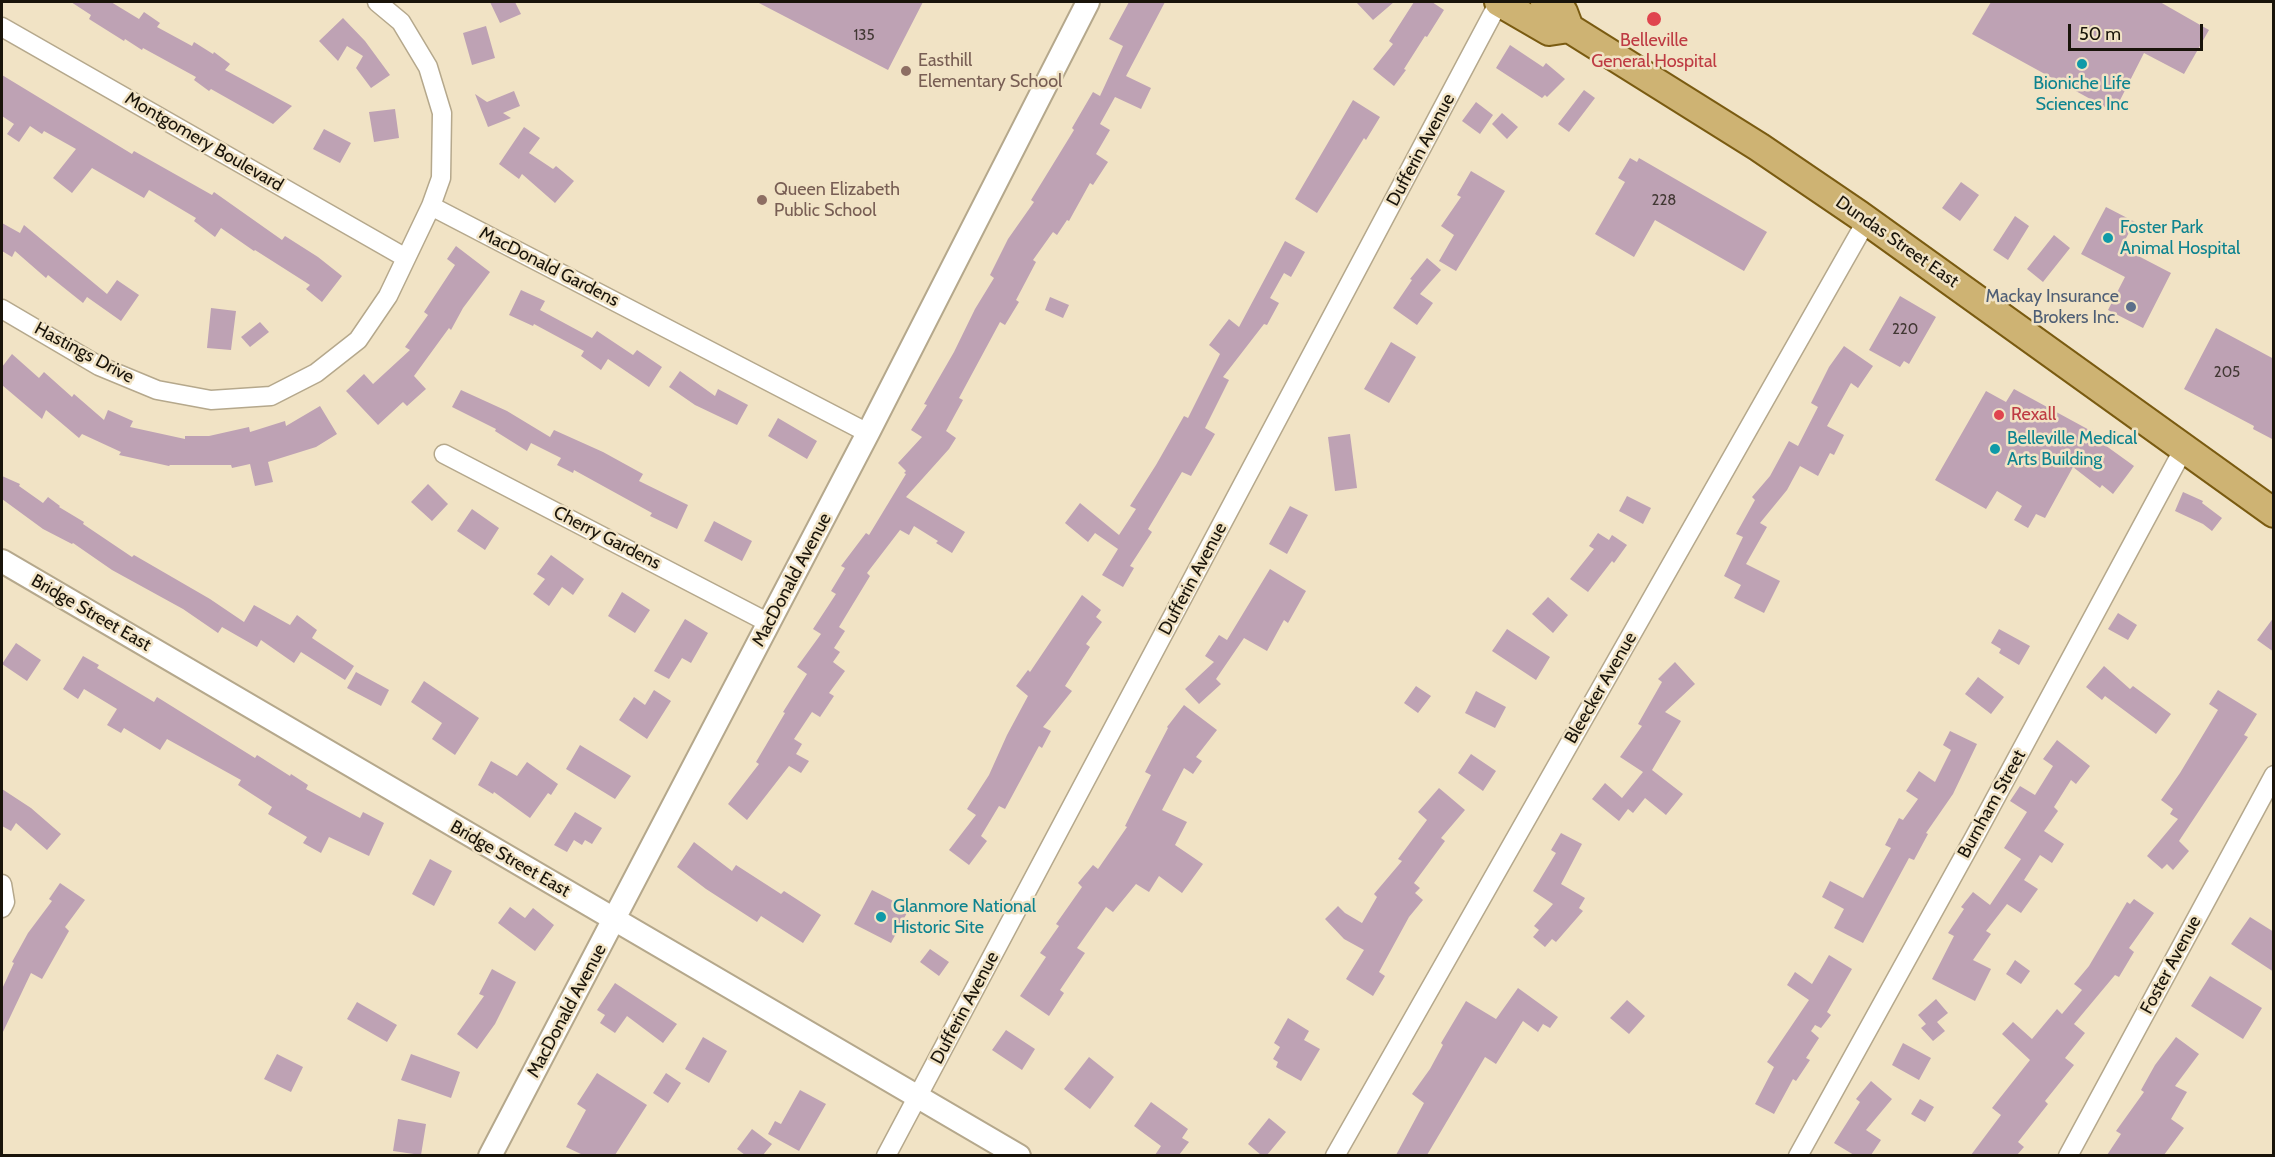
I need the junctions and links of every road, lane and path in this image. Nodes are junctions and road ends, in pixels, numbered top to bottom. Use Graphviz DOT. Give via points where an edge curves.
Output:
graph roads {
  1 [pos="377,2"];
  2 [pos="1088,2"];
  3 [pos="1499,2"];
  4 [pos="1545,2"];
  5 [pos="2,27"];
  6 [pos="1569,28"];
  7 [pos="431,207"];
  8 [pos="1867,220"];
  9 [pos="406,258"];
  10 [pos="2,309"];
  11 [pos="868,433"];
  12 [pos="2183,450"];
  13 [pos="444,453"];
  14 [pos="2274,513"];
  15 [pos="2,561"];
  16 [pos="769,623"];
  17 [pos="2274,776"];
  18 [pos="2,884"];
  19 [pos="3,905"];
  20 [pos="615,920"];
  21 [pos="918,1096"];
  22 [pos="490,1155"];
  23 [pos="886,1155"];
  24 [pos="1019,1155"];
  25 [pos="1335,1155"];
  26 [pos="1798,1155"];
  27 [pos="2067,1155"];
  1 -- 7 [label="street" via="400,22 428,67 442,113 441,178"];
  2 -- 11 [label="street, MacDonald Avenue"];
  3 -- 6 [label="main road, Dundas Street East" via="1549,31"];
  3 -- 21 [label="street, Dufferin Avenue"];
  4 -- 6 [label="main road, Dundas Street East" via="1563,12"];
  5 -- 9 [label="street, Montgomery Boulevard"];
  6 -- 8 [label="main road, Dundas Street East" via="1741,135"];
  7 -- 9 [label="street, Hastings Drive"];
  7 -- 11 [label="street, MacDonald Gardens"];
  8 -- 12 [label="main road, Dundas Street East"];
  8 -- 25 [label="street, Bleecker Avenue"];
  9 -- 10 [label="street, Hastings Drive" via="388,296 358,340 316,373 271,396 210,400 157,390 99,366"];
  11 -- 16 [label="street, MacDonald Avenue"];
  12 -- 14 [label="main road, Dundas Street East"];
  12 -- 26 [label="street, Burnham Street"];
  13 -- 16 [label="street, Cherry Gardens"];
  15 -- 20 [label="street, Bridge Street East"];
  16 -- 20 [label="street, MacDonald Avenue"];
  17 -- 27 [label="street, Foster Avenue"];
  18 -- 19 [label="street"];
  20 -- 21 [label="street, Bridge Street East"];
  20 -- 22 [label="street, MacDonald Avenue"];
  21 -- 23 [label="street, Dufferin Avenue"];
  21 -- 24 [label="street, Bridge Street East"];
}
